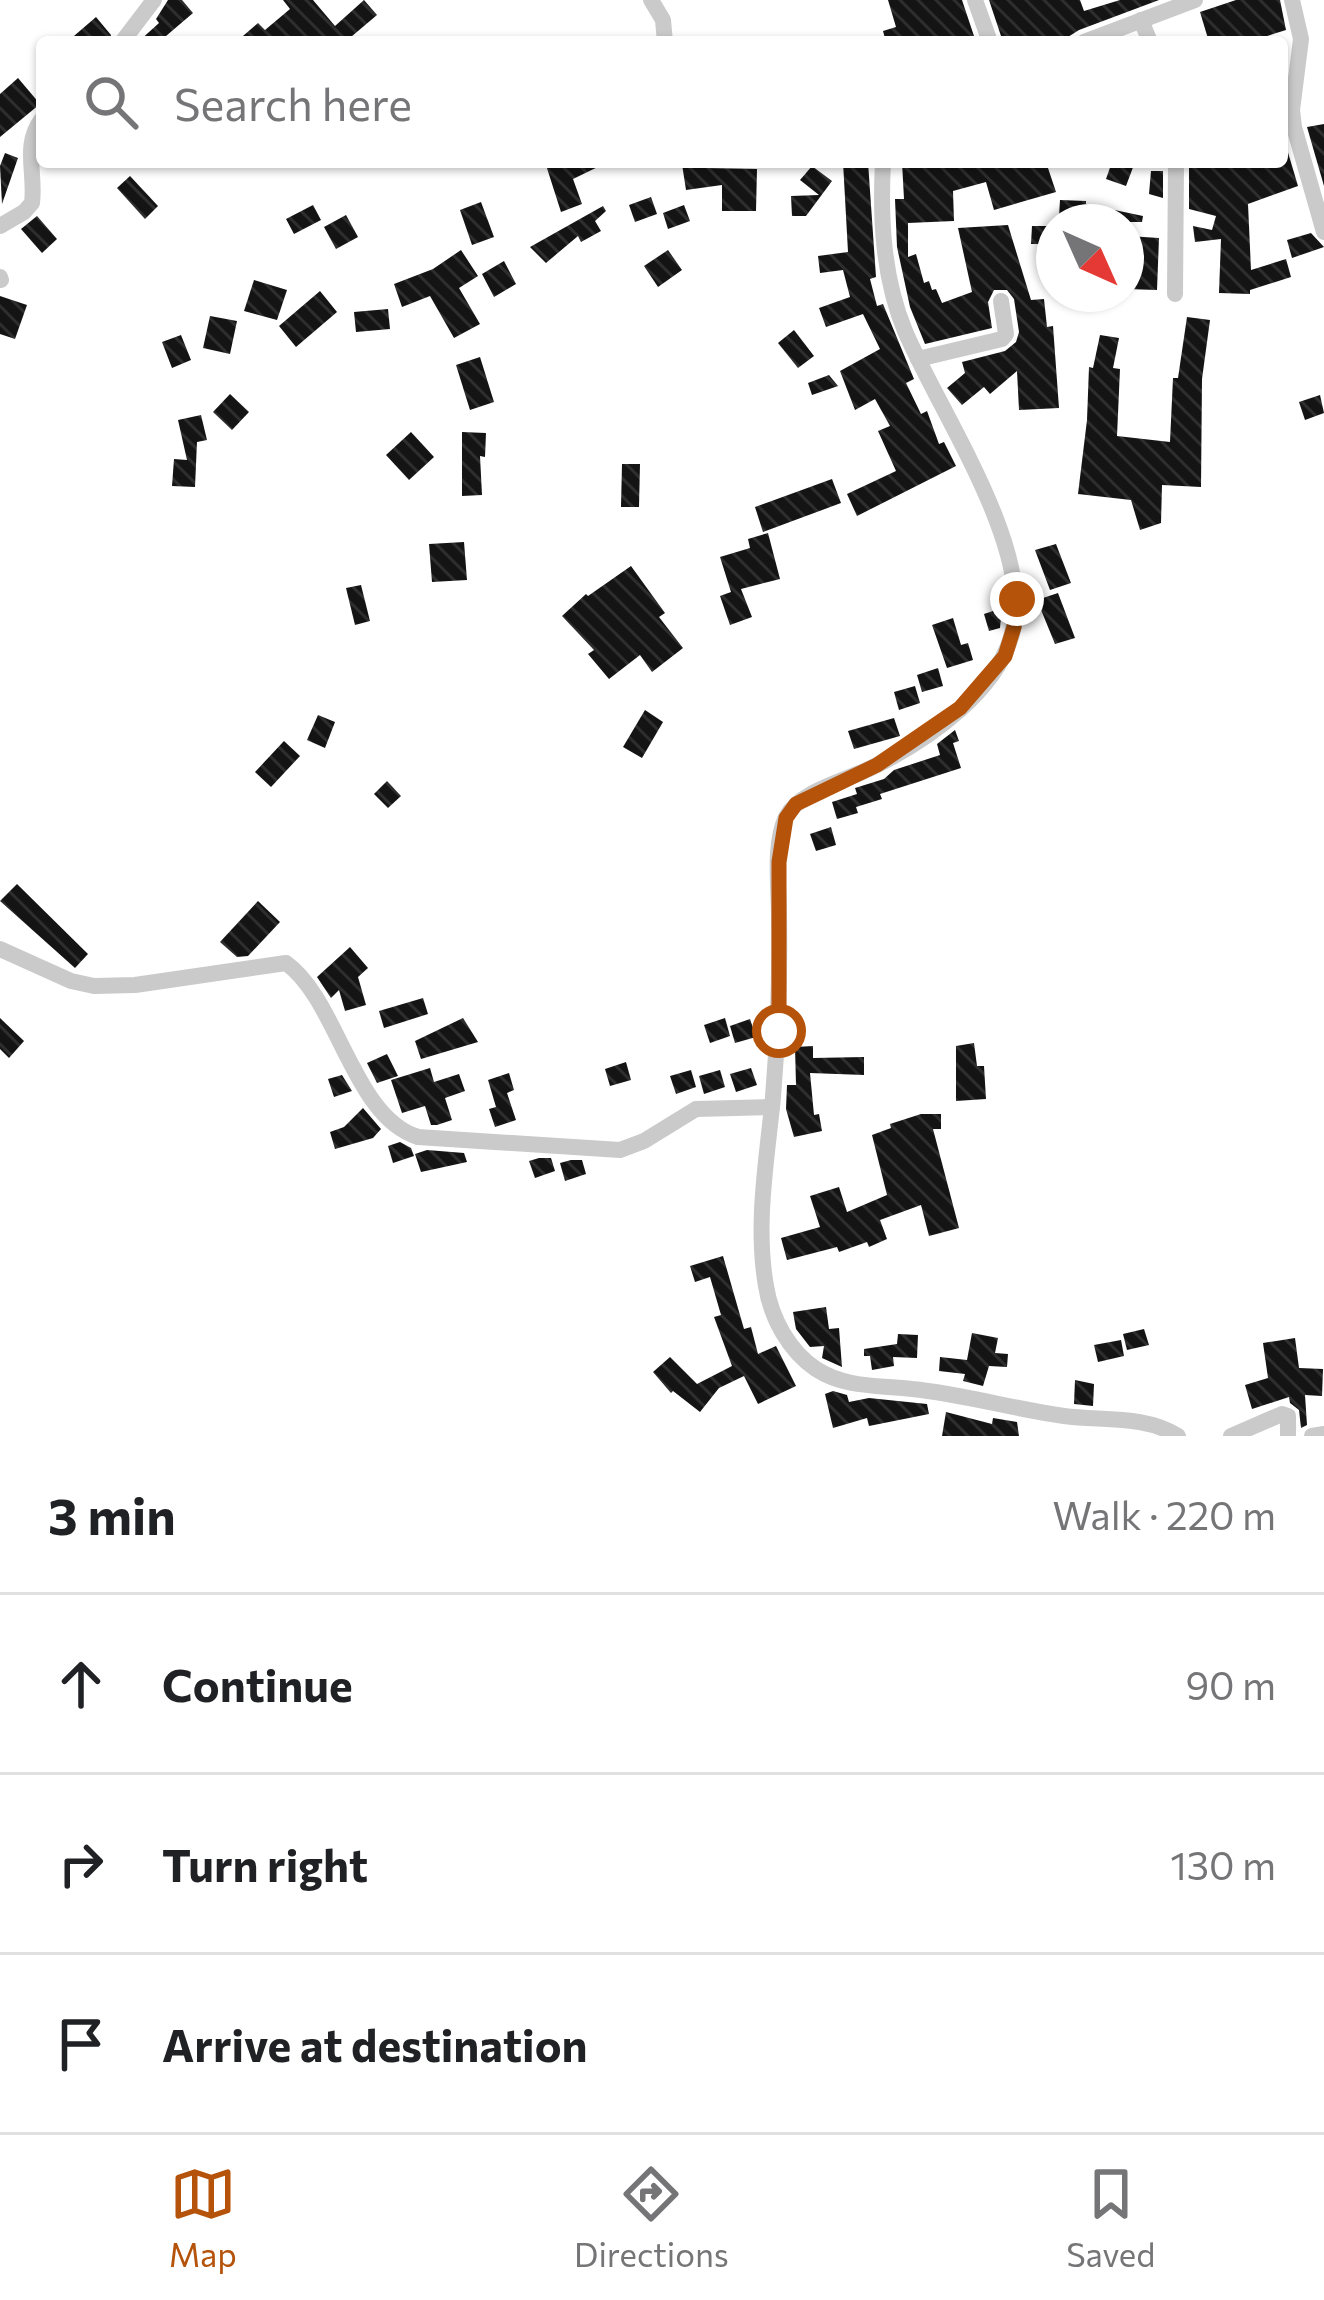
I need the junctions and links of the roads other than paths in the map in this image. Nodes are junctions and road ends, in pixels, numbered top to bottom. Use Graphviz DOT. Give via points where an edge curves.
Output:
graph roads {
  1 [pos="154,0"];
  2 [pos="651,0"];
  3 [pos="975,0"];
  4 [pos="1195,0"];
  5 [pos="1292,0"];
  6 [pos="1141,20"];
  7 [pos="127,36"];
  8 [pos="665,36"];
  9 [pos="988,36"];
  10 [pos="1100,36"];
  11 [pos="1148,36"];
  12 [pos="36,127"];
  13 [pos="884,168"];
  14 [pos="1176,168"];
  15 [pos="0,226"];
  16 [pos="1324,232"];
  17 [pos="1175,294"];
  18 [pos="1001,302"];
  19 [pos="918,358"];
  20 [pos="0,949"];
  21 [pos="772,1107"];
  22 [pos="1324,1434"];
  23 [pos="1178,1436"];
  24 [pos="1231,1436"];
  25 [pos="1288,1436"];
  26 [pos="1312,1436"];
  1 -- 7 [label="street"];
  2 -- 8 [label="street"];
  3 -- 9 [label="street"];
  4 -- 6 [label="street"];
  5 -- 16 [label="street" via="1301,39 1294,127"];
  6 -- 10 [label="street"];
  6 -- 11 [label="street"];
  12 -- 15 [label="street" via="32,203"];
  13 -- 19 [label="street" via="884,251"];
  14 -- 17 [label="street"];
  18 -- 19 [label="street" via="1004,338"];
  19 -- 21 [label="street" via="998,528 1017,599 1014,627 1005,656 960,708 877,765 796,804 786,818"];
  20 -- 21 [label="street" via="94,986 286,963 380,1106 418,1136 620,1150 696,1109"];
  21 -- 23 [label="street" via="762,1221 767,1294 777,1325 817,1370 853,1384 1138,1422"];
  22 -- 26 [label="street"];
  24 -- 25 [label="street" via="1282,1414"];
}
